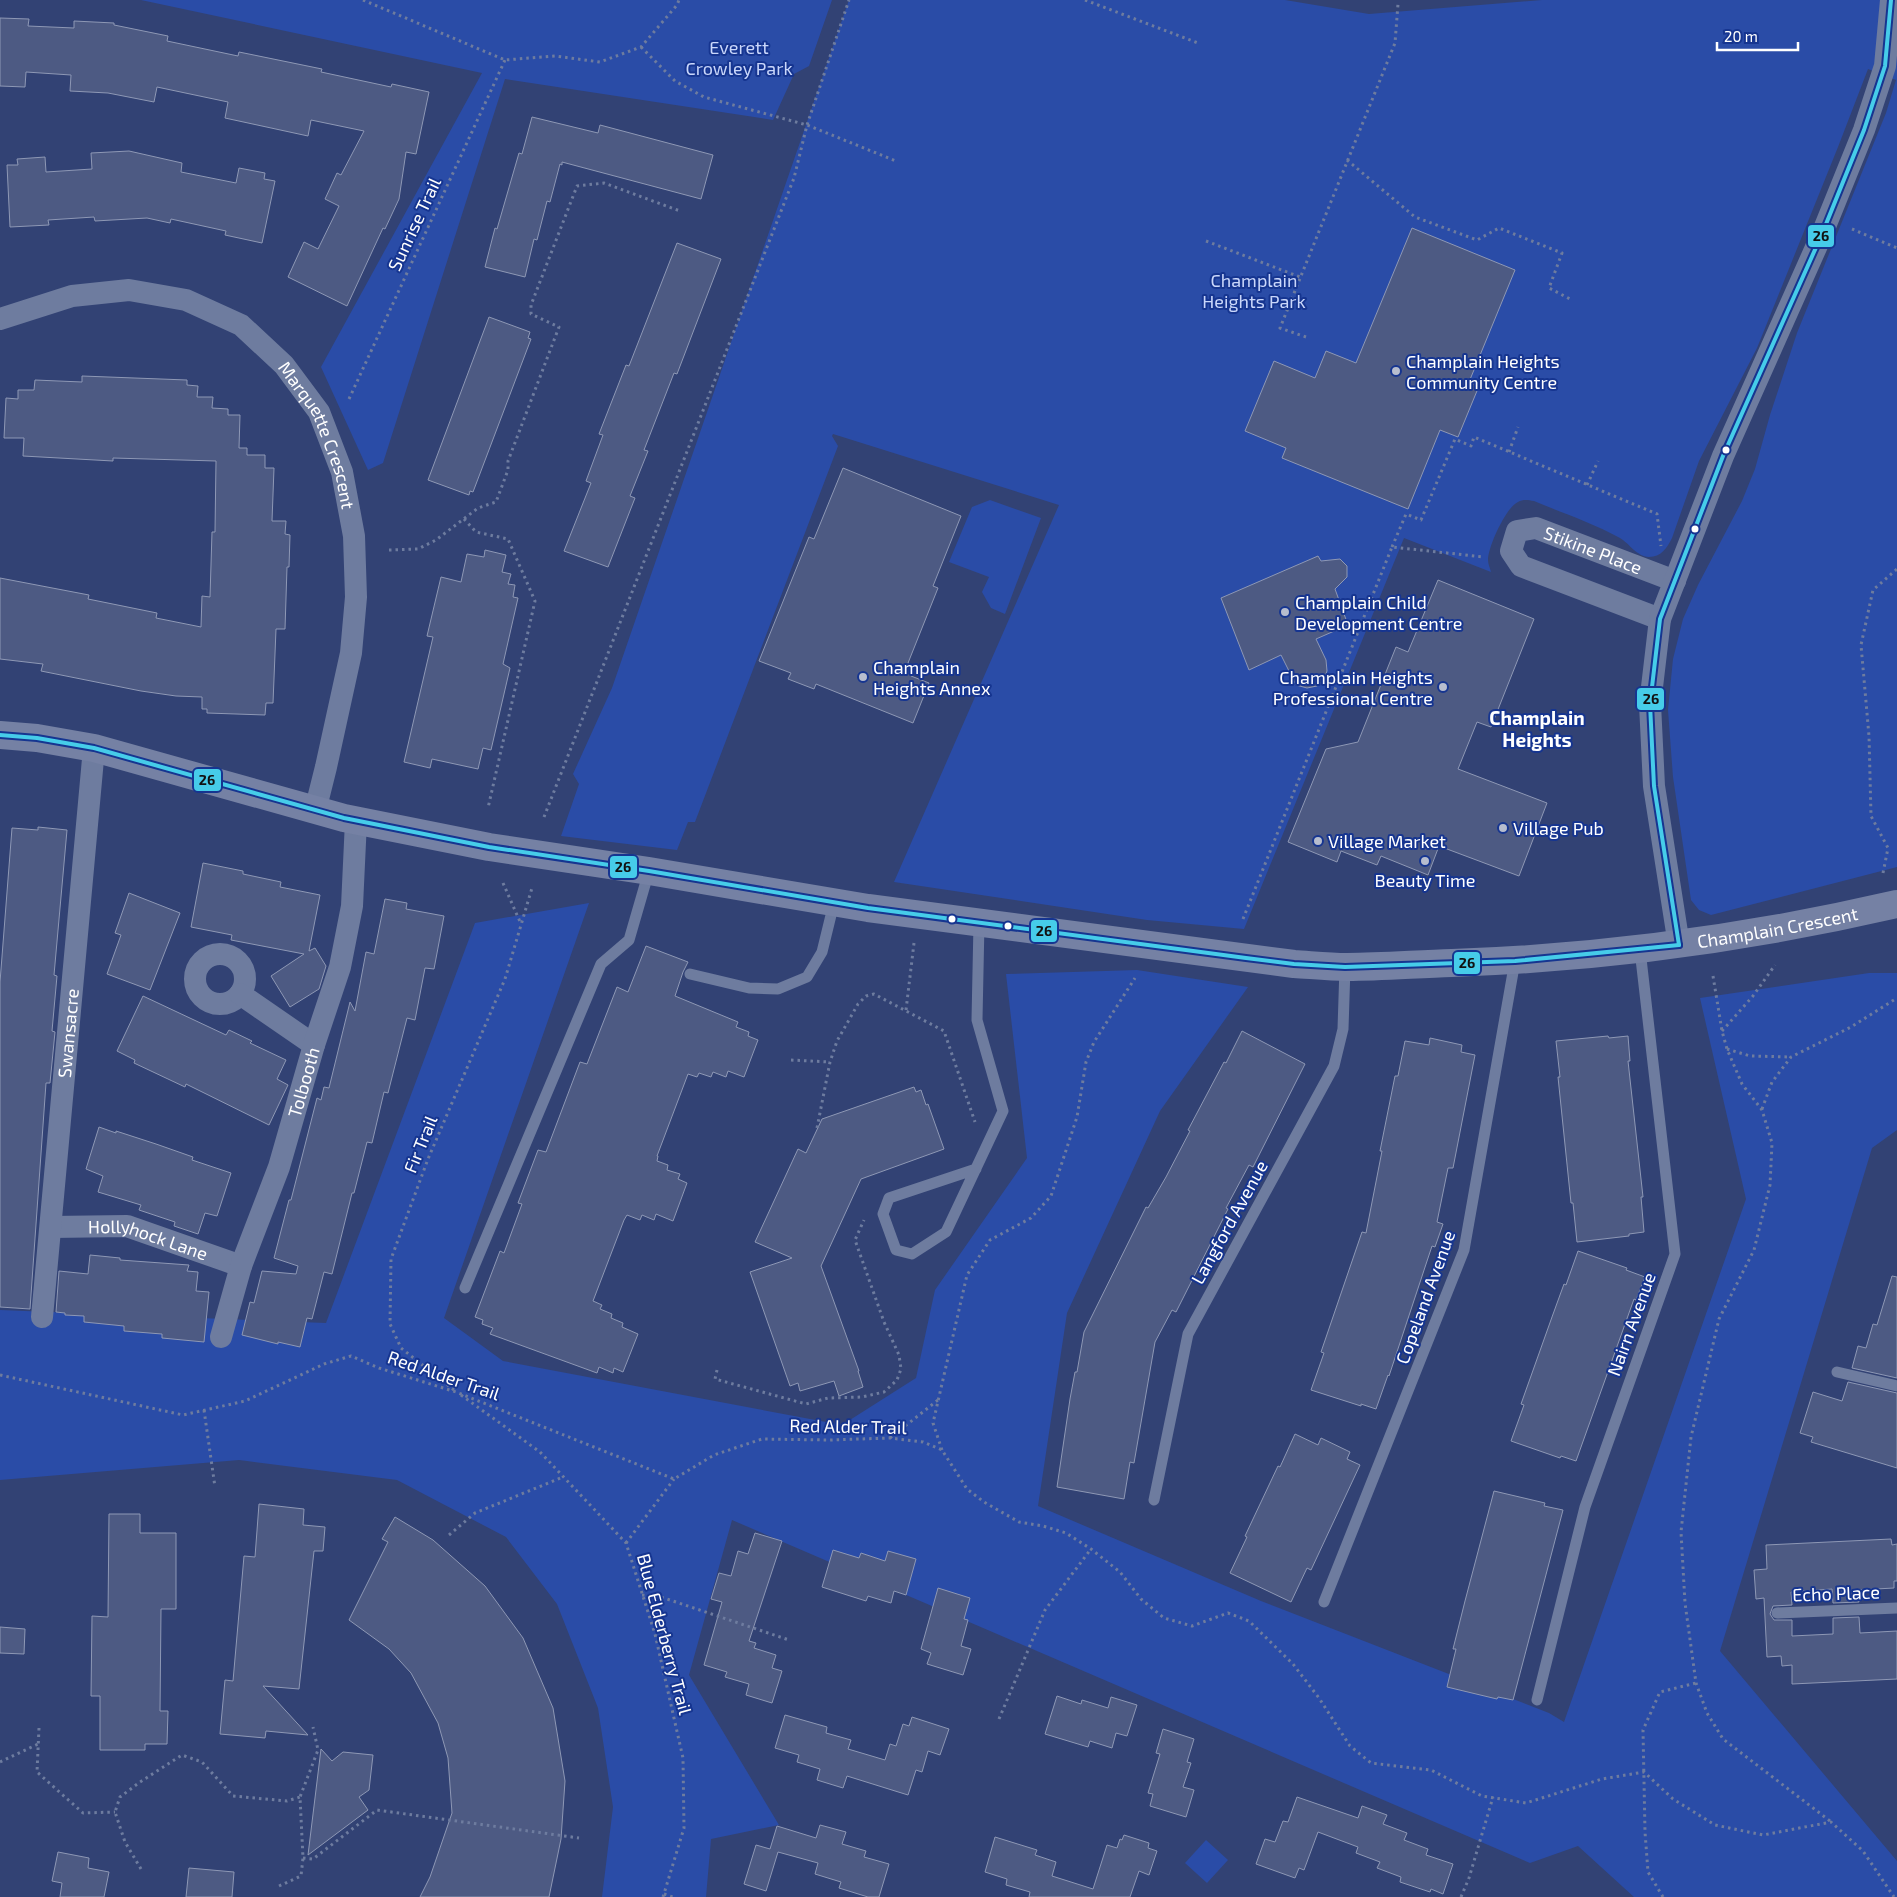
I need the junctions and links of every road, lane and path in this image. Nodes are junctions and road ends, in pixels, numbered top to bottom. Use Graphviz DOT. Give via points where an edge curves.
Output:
graph roads {
  1 [pos="363,0"];
  2 [pos="679,0"];
  3 [pos="848,0"];
  4 [pos="1085,0"];
  5 [pos="1891,0"];
  6 [pos="1398,4"];
  7 [pos="1198,43"];
  8 [pos="642,47"];
  9 [pos="505,60"];
  10 [pos="807,125"];
  11 [pos="1347,160"];
  12 [pos="896,161"];
  13 [pos="680,211"];
  14 [pos="1852,229"];
  15 [pos="1206,241"];
  16 [pos="1897,248"];
  17 [pos="1300,277"];
  18 [pos="1572,300"];
  19 [pos="0,320"];
  20 [pos="1306,337"];
  21 [pos="349,399"];
  22 [pos="1518,427"];
  23 [pos="1509,452"];
  24 [pos="1598,461"];
  25 [pos="1587,485"];
  26 [pos="464,519"];
  27 [pos="1392,547"];
  28 [pos="389,550"];
  29 [pos="1662,553"];
  30 [pos="1484,557"];
  31 [pos="1897,569"];
  32 [pos="1675,581"];
  33 [pos="1660,619"];
  34 [pos="0,735"];
  35 [pos="94,748"];
  36 [pos="488,808"];
  37 [pos="314,811"];
  38 [pos="544,817"];
  39 [pos="356,821"];
  40 [pos="649,871"];
  41 [pos="1882,873"];
  42 [pos="503,883"];
  43 [pos="532,888"];
  44 [pos="834,903"];
  45 [pos="1897,904"];
  46 [pos="1243,919"];
  47 [pos="979,923"];
  48 [pos="521,924"];
  49 [pos="914,943"];
  50 [pos="1680,945"];
  51 [pos="1640,950"];
  52 [pos="1515,961"];
  53 [pos="1775,965"];
  54 [pos="1345,967"];
  55 [pos="690,974"];
  56 [pos="1713,976"];
  57 [pos="1135,978"];
  58 [pos="240,994"];
  59 [pos="1897,998"];
  60 [pos="906,1010"];
  61 [pos="1722,1031"];
  62 [pos="314,1045"];
  63 [pos="1727,1049"];
  64 [pos="1791,1057"];
  65 [pos="791,1060"];
  66 [pos="830,1062"];
  67 [pos="1762,1110"];
  68 [pos="976,1169"];
  69 [pos="51,1227"];
  70 [pos="241,1266"];
  71 [pos="465,1288"];
  72 [pos="42,1317"];
  73 [pos="221,1337"];
  74 [pos="1838,1372"];
  75 [pos="1,1376"];
  76 [pos="1897,1386"];
  77 [pos="456,1392"];
  78 [pos="938,1399"];
  79 [pos="204,1410"];
  80 [pos="890,1438"];
  81 [pos="942,1450"];
  82 [pos="564,1476"];
  83 [pos="674,1479"];
  84 [pos="215,1487"];
  85 [pos="1154,1500"];
  86 [pos="449,1535"];
  87 [pos="626,1543"];
  88 [pos="1091,1549"];
  89 [pos="642,1595"];
  90 [pos="1324,1602"];
  91 [pos="1897,1608"];
  92 [pos="1777,1613"];
  93 [pos="789,1640"];
  94 [pos="1696,1683"];
  95 [pos="1537,1700"];
  96 [pos="999,1719"];
  97 [pos="313,1727"];
  98 [pos="39,1728"];
  99 [pos="38,1744"];
  100 [pos="0,1762"];
  101 [pos="1644,1772"];
  102 [pos="300,1797"];
  103 [pos="1493,1797"];
  104 [pos="115,1812"];
  105 [pos="1831,1822"];
  106 [pos="579,1838"];
  107 [pos="304,1858"];
  108 [pos="141,1869"];
  109 [pos="279,1886"];
  110 [pos="663,1896"];
  111 [pos="673,1897"];
  112 [pos="1461,1897"];
  113 [pos="1663,1897"];
  114 [pos="1894,1897"];
  1 -- 9 [label="path"];
  2 -- 8 [label="path"];
  3 -- 10 [label="path"];
  4 -- 7 [label="path"];
  5 -- 32 [label="street" via="1884,66 1864,130 1822,234 1723,456"];
  6 -- 11 [label="path" via="1395,43"];
  8 -- 9 [label="path" via="600,62 555,56"];
  8 -- 10 [label="path" via="676,81 704,97"];
  9 -- 21 [label="path, Sunrise Trail"];
  10 -- 12 [label="path"];
  10 -- 38 [label="path" via="794,178"];
  11 -- 17 [label="path"];
  11 -- 18 [label="path" via="1414,217 1477,240 1499,228 1562,253 1549,288"];
  13 -- 26 [label="path" via="604,183 577,186 531,305 531,314 559,327 508,461 508,470 496,502 478,508"];
  14 -- 16 [label="path"];
  15 -- 17 [label="path"];
  17 -- 20 [label="path" via="1280,328"];
  19 -- 37 [label="street, Marquette Crescent" via="72,296 129,290 186,300 241,325 284,366 319,412 342,472 354,536 356,597 351,653"];
  22 -- 23 [label="path"];
  23 -- 25 [label="path"];
  23 -- 27 [label="path" via="1474,437 1471,446 1455,439 1421,520 1406,514"];
  24 -- 25 [label="path"];
  25 -- 29 [label="path" via="1657,514"];
  26 -- 28 [label="path" via="418,549"];
  26 -- 36 [label="path" via="476,532 508,539 535,600"];
  27 -- 30 [label="path"];
  27 -- 46 [label="path"];
  31 -- 41 [label="path" via="1872,590 1861,645 1869,736 1871,816 1888,848"];
  32 -- 33 [label="street"];
  32 -- 33 [label="street, Stikine Place" via="1536,528 1517,531 1511,551 1521,566"];
  33 -- 50 [label="street" via="1650,704 1654,786"];
  34 -- 35 [label="street, Champlain Crescent"];
  35 -- 37 [label="street, Champlain Crescent"];
  35 -- 69 [label="street, Swansacre"];
  37 -- 39 [label="street, Champlain Crescent"];
  39 -- 40 [label="street, Champlain Crescent" via="489,847"];
  39 -- 62 [label="street, Tolbooth" via="352,906 340,967"];
  40 -- 44 [label="street, Champlain Crescent"];
  40 -- 71 [label="lane" via="629,940 601,964"];
  42 -- 48 [label="path"];
  43 -- 48 [label="path, Fir Trail"];
  44 -- 47 [label="street, Champlain Crescent"];
  44 -- 55 [label="lane" via="822,952 807,977 778,989 749,988"];
  45 -- 50 [label="street, Champlain Crescent" via="1833,919"];
  47 -- 54 [label="street, Champlain Crescent" via="1284,963"];
  47 -- 68 [label="lane" via="977,1020 1003,1110"];
  48 -- 77 [label="path, Fir Trail" via="505,979 428,1159 392,1259 390,1324 400,1348"];
  49 -- 60 [label="path"];
  50 -- 51 [label="street, Champlain Crescent"];
  51 -- 52 [label="street, Champlain Crescent"];
  51 -- 95 [label="lane, Nairn Avenue" via="1675,1254 1585,1507"];
  52 -- 54 [label="street, Champlain Crescent"];
  52 -- 90 [label="lane, Copeland Avenue" via="1464,1250"];
  53 -- 61 [label="path"];
  54 -- 85 [label="lane, Langford Avenue" via="1343,1029 1334,1066 1188,1334"];
  56 -- 61 [label="path"];
  57 -- 78 [label="path" via="1094,1042 1086,1062 1078,1117 1052,1196 1031,1218 990,1240 967,1275"];
  58 -- 62 [label="street"];
  59 -- 64 [label="path" via="1851,1027"];
  61 -- 63 [label="path"];
  62 -- 70 [label="street, Tolbooth" via="279,1167"];
  63 -- 64 [label="path" via="1750,1056"];
  63 -- 67 [label="path" via="1742,1084"];
  64 -- 67 [label="path" via="1772,1082"];
  65 -- 66 [label="path"];
  67 -- 94 [label="path" via="1772,1143 1770,1185 1754,1250 1719,1319 1691,1437 1681,1532 1684,1604"];
  68 -- 68 [label="lane" via="946,1232 912,1254 896,1250 883,1214 889,1198"];
  69 -- 70 [label="street, Hollyhock Lane" via="128,1226"];
  69 -- 72 [label="street, Swansacre"];
  70 -- 73 [label="street, Tolbooth"];
  74 -- 76 [label="lane"];
  75 -- 79 [label="path, Red Alder Trail" via="183,1415"];
  77 -- 79 [label="path, Red Alder Trail" via="351,1356 324,1364 245,1401"];
  77 -- 82 [label="path, Blue Elderberry Trail" via="540,1452"];
  77 -- 83 [label="path, Red Alder Trail"];
  78 -- 80 [label="path"];
  78 -- 81 [label="path" via="933,1423"];
  79 -- 84 [label="path"];
  80 -- 81 [label="path, Red Alder Trail" via="922,1442"];
  80 -- 83 [label="path, Red Alder Trail" via="762,1439 714,1455"];
  81 -- 88 [label="path" via="968,1489 984,1502 1019,1522 1066,1533"];
  82 -- 86 [label="path" via="475,1513"];
  82 -- 87 [label="path, Blue Elderberry Trail"];
  83 -- 87 [label="path"];
  87 -- 89 [label="path, Blue Elderberry Trail"];
  88 -- 96 [label="path" via="1044,1610"];
  88 -- 103 [label="path" via="1120,1572 1141,1599 1164,1618 1192,1626 1228,1613 1249,1622 1293,1664 1350,1746 1371,1763 1431,1770 1482,1796"];
  89 -- 93 [label="path" via="658,1596"];
  89 -- 110 [label="path, Blue Elderberry Trail" via="683,1758 684,1828"];
  91 -- 92 [label="lane, Echo Place"];
  94 -- 101 [label="path" via="1660,1692 1643,1730"];
  94 -- 105 [label="path" via="1707,1714 1724,1739"];
  97 -- 102 [label="path" via="318,1750"];
  98 -- 99 [label="path"];
  99 -- 100 [label="path"];
  99 -- 104 [label="path" via="37,1772 83,1813"];
  101 -- 103 [label="path" via="1602,1779 1526,1803"];
  101 -- 105 [label="path" via="1673,1799 1715,1825 1763,1835"];
  101 -- 113 [label="path" via="1648,1872"];
  102 -- 104 [label="path" via="287,1801 234,1796 202,1762 182,1755 120,1797"];
  102 -- 107 [label="path"];
  103 -- 112 [label="path" via="1470,1878"];
  104 -- 108 [label="path" via="125,1842"];
  105 -- 114 [label="path" via="1863,1850"];
  106 -- 107 [label="path" via="377,1810 314,1859"];
  107 -- 109 [label="path" via="301,1876"];
  110 -- 111 [label="path"];
}
